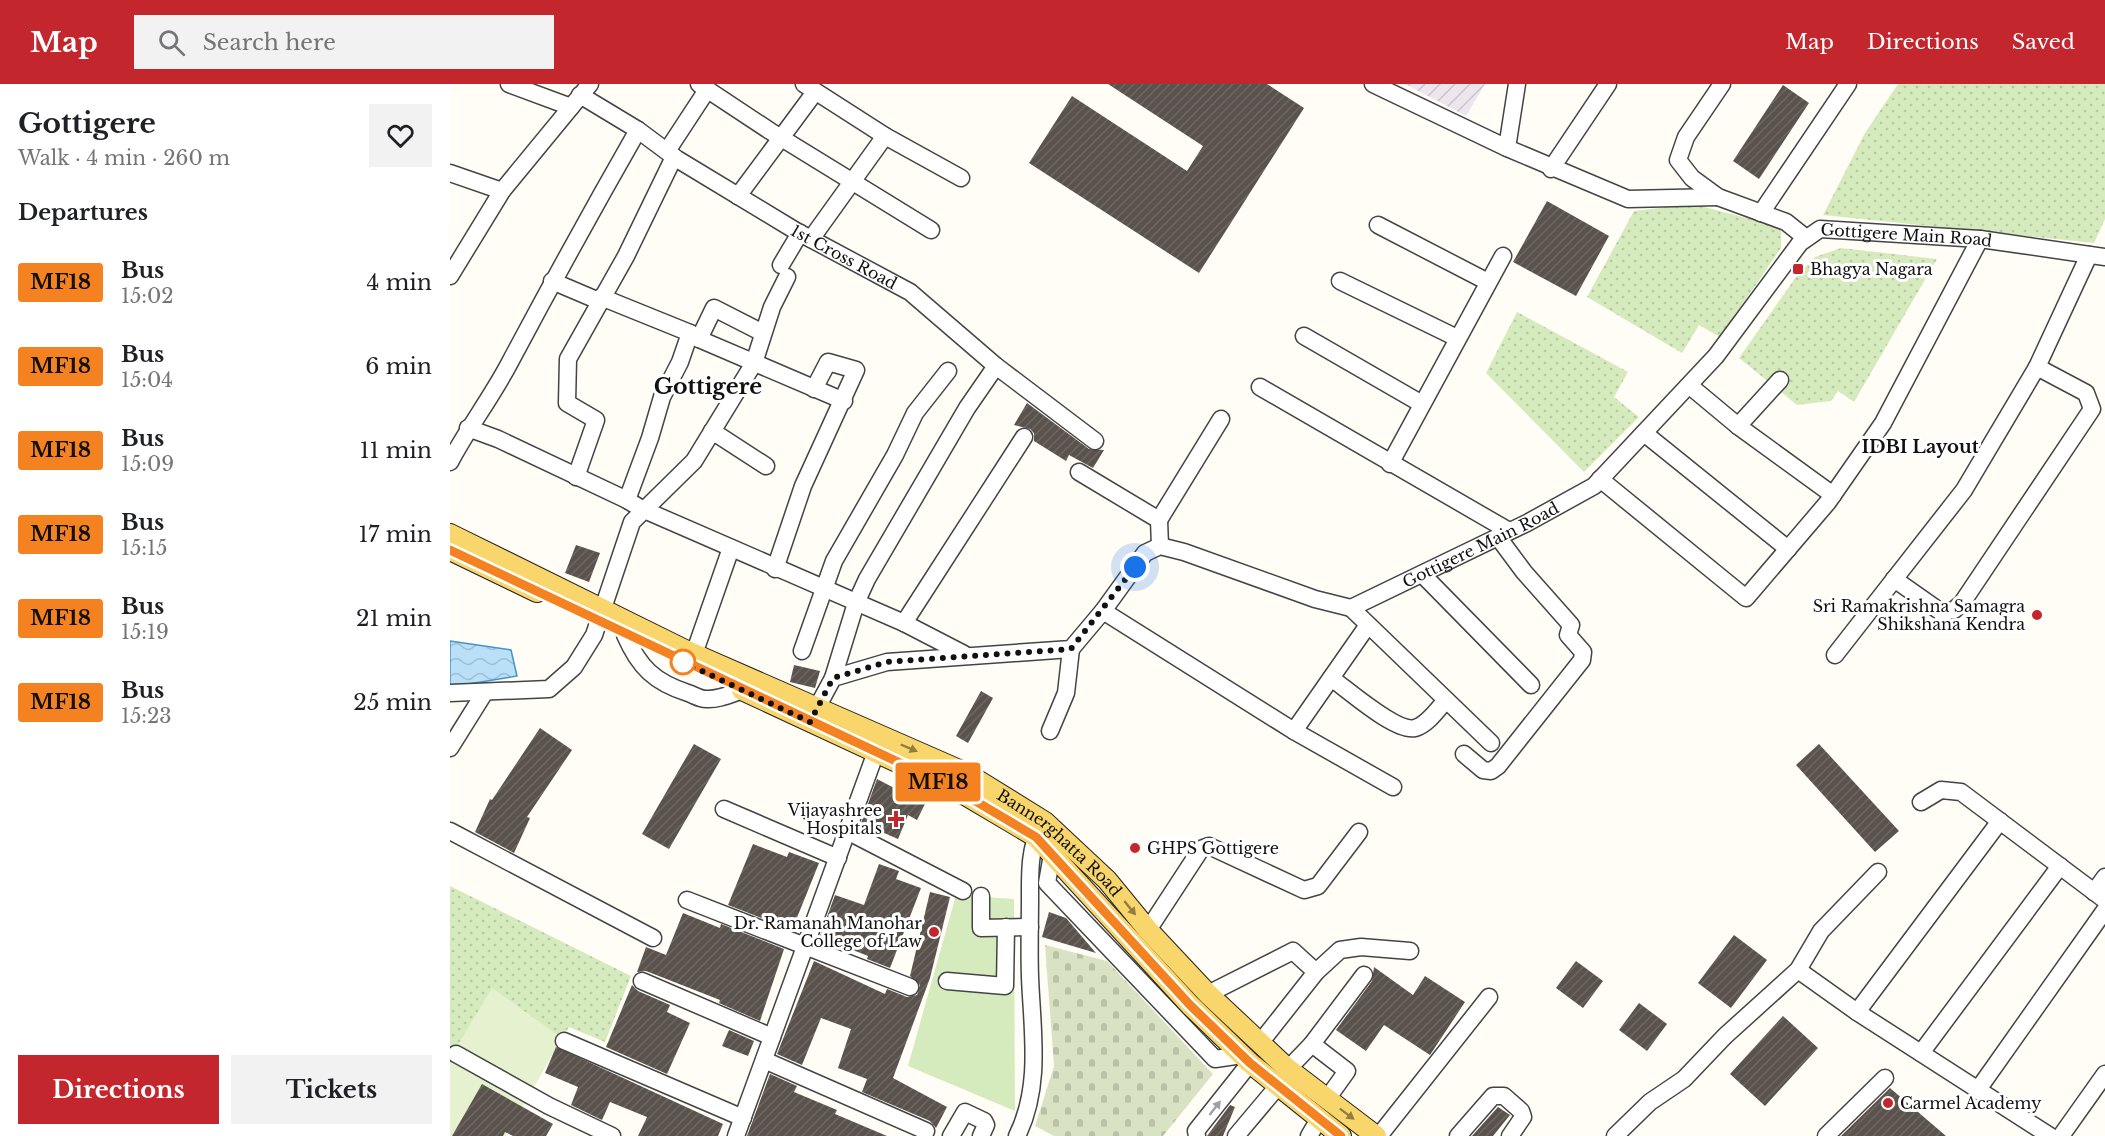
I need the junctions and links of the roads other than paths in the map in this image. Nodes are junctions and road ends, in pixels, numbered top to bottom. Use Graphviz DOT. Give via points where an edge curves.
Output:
graph roads {
  1 [pos="509,84"];
  2 [pos="1373,84"];
  3 [pos="1517,84"];
  4 [pos="1608,84"];
  5 [pos="1722,84"];
  6 [pos="1848,84"];
  7 [pos="703,87"];
  8 [pos="809,88"];
  9 [pos="580,95"];
  10 [pos="638,130"];
  11 [pos="885,136"];
  12 [pos="780,138"];
  13 [pos="1507,148"];
  14 [pos="670,154"];
  15 [pos="1551,169"];
  16 [pos="450,173"];
  17 [pos="961,178"];
  18 [pos="853,182"];
  19 [pos="502,192"];
  20 [pos="738,196"];
  21 [pos="1718,197"];
  22 [pos="1761,213"];
  23 [pos="1377,225"];
  24 [pos="931,230"];
  25 [pos="805,236"];
  26 [pos="1806,238"];
  27 [pos="1980,239"];
  28 [pos="1503,256"];
  29 [pos="2097,256"];
  30 [pos="450,276"];
  31 [pos="552,281"];
  32 [pos="1340,281"];
  33 [pos="1488,282"];
  34 [pos="600,299"];
  35 [pos="763,333"];
  36 [pos="695,336"];
  37 [pos="1304,336"];
  38 [pos="1457,338"];
  39 [pos="754,363"];
  40 [pos="996,366"];
  41 [pos="2037,368"];
  42 [pos="948,371"];
  43 [pos="1780,380"];
  44 [pos="1690,386"];
  45 [pos="1260,387"];
  46 [pos="814,389"];
  47 [pos="844,401"];
  48 [pos="1422,404"];
  49 [pos="1221,419"];
  50 [pos="1738,426"];
  51 [pos="468,428"];
  52 [pos="712,431"];
  53 [pos="1644,433"];
  54 [pos="1024,437"];
  55 [pos="1095,441"];
  56 [pos="450,462"];
  57 [pos="1390,464"];
  58 [pos="766,466"];
  59 [pos="1079,472"];
  60 [pos="576,477"];
  61 [pos="1600,479"];
  62 [pos="1833,495"];
  63 [pos="627,500"];
  64 [pos="642,509"];
  65 [pos="1159,520"];
  66 [pos="450,534"];
  67 [pos="1503,534"];
  68 [pos="1160,546"];
  69 [pos="730,548"];
  70 [pos="1788,549"];
  71 [pos="450,550"];
  72 [pos="775,568"];
  73 [pos="1422,574"];
  74 [pos="1894,579"];
  75 [pos="822,590"];
  76 [pos="856,603"];
  77 [pos="1351,608"];
  78 [pos="1103,611"];
  79 [pos="600,615"];
  80 [pos="903,623"];
  81 [pos="1368,625"];
  82 [pos="625,635"];
  83 [pos="1071,649"];
  84 [pos="802,651"];
  85 [pos="694,654"];
  86 [pos="964,655"];
  87 [pos="1835,655"];
  88 [pos="833,678"];
  89 [pos="1331,678"];
  90 [pos="1531,685"];
  91 [pos="743,690"];
  92 [pos="485,692"];
  93 [pos="450,693"];
  94 [pos="1446,700"];
  95 [pos="813,715"];
  96 [pos="1050,731"];
  97 [pos="1294,731"];
  98 [pos="1491,743"];
  99 [pos="879,745"];
  100 [pos="450,748"];
  101 [pos="1464,754"];
  102 [pos="1393,787"];
  103 [pos="1921,802"];
  104 [pos="724,809"];
  105 [pos="2000,820"];
  106 [pos="1040,829"];
  107 [pos="450,831"];
  108 [pos="847,831"];
  109 [pos="1359,832"];
  110 [pos="838,858"];
  111 [pos="2060,866"];
  112 [pos="1878,872"];
  113 [pos="2105,877"];
  114 [pos="963,891"];
  115 [pos="981,896"];
  116 [pos="2099,896"];
  117 [pos="687,900"];
  118 [pos="2105,910"];
  119 [pos="1006,927"];
  120 [pos="1030,927"];
  121 [pos="1148,930"];
  122 [pos="653,938"];
  123 [pos="806,945"];
  124 [pos="1410,951"];
  125 [pos="1798,970"];
  126 [pos="1316,972"];
  127 [pos="1364,975"];
  128 [pos="642,981"];
  129 [pos="947,981"];
  130 [pos="910,987"];
  131 [pos="1208,994"];
  132 [pos="1489,997"];
  133 [pos="1857,1012"];
  134 [pos="772,1037"];
  135 [pos="564,1041"];
  136 [pos="1260,1043"];
  137 [pos="1312,1044"];
  138 [pos="1921,1053"];
  139 [pos="456,1054"];
  140 [pos="1246,1059"];
  141 [pos="764,1060"];
  142 [pos="2105,1074"];
  143 [pos="1283,1078"];
  144 [pos="1885,1078"];
  145 [pos="1977,1090"];
  146 [pos="1327,1099"];
  147 [pos="743,1118"];
  148 [pos="1319,1119"];
  149 [pos="926,1131"];
  150 [pos="1020,1135"];
  151 [pos="612,1136"];
  152 [pos="736,1136"];
  153 [pos="951,1136"];
  154 [pos="981,1136"];
  155 [pos="1197,1136"];
  156 [pos="1236,1136"];
  157 [pos="1308,1136"];
  158 [pos="1341,1136"];
  159 [pos="1377,1136"];
  160 [pos="1458,1136"];
  161 [pos="1510,1136"];
  162 [pos="1615,1136"];
  163 [pos="1826,1136"];
  164 [pos="2050,1136"];
  165 [pos="2061,1136"];
  1 -- 9 [label="street, 1st Cross Road"];
  2 -- 13 [label="street"];
  3 -- 13 [label="street"];
  4 -- 15 [label="street"];
  5 -- 21 [label="street" via="1686,137 1678,159 1692,178"];
  6 -- 22 [label="street"];
  7 -- 12 [label="street"];
  7 -- 14 [label="street"];
  8 -- 11 [label="street"];
  8 -- 12 [label="street"];
  9 -- 10 [label="street, 1st Cross Road"];
  9 -- 19 [label="street"];
  10 -- 14 [label="street, 1st Cross Road"];
  10 -- 31 [label="street"];
  11 -- 17 [label="street"];
  11 -- 18 [label="street"];
  12 -- 18 [label="street"];
  12 -- 20 [label="street"];
  13 -- 15 [label="street"];
  14 -- 20 [label="street, 1st Cross Road"];
  14 -- 34 [label="street" via="626,256"];
  15 -- 21 [label="street" via="1628,200"];
  16 -- 19 [label="street"];
  18 -- 24 [label="street"];
  18 -- 25 [label="street"];
  19 -- 30 [label="street"];
  20 -- 25 [label="street, 1st Cross Road"];
  21 -- 22 [label="street"];
  22 -- 26 [label="street" via="1786,222"];
  23 -- 33 [label="street"];
  25 -- 35 [label="street" via="784,271"];
  25 -- 40 [label="street, 1st Cross Road" via="910,292"];
  26 -- 27 [label="street, Gottigere Main Road" via="1820,229"];
  26 -- 44 [label="street, Gottigere Main Road"];
  27 -- 29 [label="street, Gottigere Main Road"];
  27 -- 62 [label="street" via="1883,423"];
  28 -- 33 [label="street"];
  29 -- 41 [label="street"];
  31 -- 34 [label="street"];
  31 -- 51 [label="street" via="508,366"];
  32 -- 38 [label="street"];
  33 -- 38 [label="street"];
  34 -- 36 [label="street"];
  34 -- 60 [label="street" via="568,359 567,403 596,420"];
  35 -- 36 [label="street" via="714,308"];
  35 -- 39 [label="street"];
  36 -- 39 [label="street"];
  36 -- 63 [label="street" via="662,397"];
  37 -- 48 [label="street"];
  38 -- 48 [label="street"];
  39 -- 46 [label="street"];
  39 -- 52 [label="street"];
  40 -- 55 [label="street, 1st Cross Road"];
  40 -- 76 [label="street" via="962,417"];
  41 -- 74 [label="street" via="1964,490"];
  41 -- 74 [label="street" via="2086,393 2092,409 1969,593 1954,610 1941,612"];
  42 -- 75 [label="street" via="915,413"];
  43 -- 50 [label="street"];
  44 -- 50 [label="street"];
  44 -- 53 [label="street, Gottigere Main Road"];
  45 -- 57 [label="street"];
  46 -- 47 [label="street"];
  46 -- 47 [label="street" via="828,362 856,370"];
  47 -- 72 [label="street" via="803,486"];
  48 -- 57 [label="street"];
  49 -- 65 [label="street"];
  50 -- 62 [label="street"];
  51 -- 56 [label="street"];
  51 -- 60 [label="street"];
  52 -- 58 [label="street"];
  52 -- 64 [label="street" via="694,461"];
  53 -- 61 [label="street, Gottigere Main Road"];
  53 -- 70 [label="street"];
  54 -- 80 [label="street"];
  57 -- 67 [label="street"];
  59 -- 65 [label="street"];
  60 -- 63 [label="street"];
  61 -- 67 [label="street, Gottigere Main Road" via="1594,486"];
  61 -- 70 [label="street" via="1746,598"];
  62 -- 70 [label="street"];
  63 -- 64 [label="street"];
  64 -- 69 [label="street"];
  64 -- 79 [label="street" via="632,522"];
  65 -- 68 [label="street"];
  66 -- 79 [label="main road, Bannerghatta Road"];
  67 -- 73 [label="street, Gottigere Main Road"];
  67 -- 101 [label="street" via="1524,572 1571,625 1568,635 1583,652 1582,660 1498,766 1491,771 1483,770"];
  68 -- 77 [label="street"];
  68 -- 78 [label="street" via="1145,553"];
  69 -- 72 [label="street"];
  69 -- 85 [label="street"];
  71 -- 79 [label="main road, Bannerghatta Road"];
  72 -- 75 [label="street"];
  73 -- 77 [label="street, Gottigere Main Road"];
  73 -- 90 [label="street"];
  74 -- 87 [label="street"];
  75 -- 76 [label="street"];
  75 -- 84 [label="street"];
  76 -- 80 [label="street"];
  76 -- 88 [label="street"];
  77 -- 81 [label="street"];
  78 -- 83 [label="street"];
  78 -- 97 [label="street"];
  79 -- 82 [label="main road, Bannerghatta Road"];
  79 -- 85 [label="main road, Bannerghatta Road"];
  79 -- 92 [label="street" via="594,636 574,668 549,689"];
  80 -- 86 [label="street"];
  81 -- 89 [label="street"];
  81 -- 94 [label="street"];
  82 -- 91 [label="main road, Bannerghatta Road"];
  82 -- 91 [label="street" via="635,657 650,674 671,687 705,699"];
  83 -- 86 [label="street"];
  83 -- 96 [label="street" via="1066,693"];
  85 -- 95 [label="main road, Bannerghatta Road"];
  86 -- 88 [label="street" via="887,662"];
  88 -- 95 [label="street"];
  89 -- 94 [label="street" via="1401,727 1412,729 1421,725"];
  89 -- 97 [label="street"];
  91 -- 95 [label="main road, Bannerghatta Road"];
  92 -- 93 [label="street"];
  92 -- 100 [label="street"];
  94 -- 98 [label="street"];
  95 -- 99 [label="main road, Bannerghatta Road"];
  97 -- 102 [label="street"];
  99 -- 106 [label="main road, Bannerghatta Road" via="966,773"];
  99 -- 108 [label="street"];
  103 -- 105 [label="street" via="1941,790 1955,790"];
  104 -- 110 [label="street"];
  105 -- 111 [label="street"];
  105 -- 133 [label="street"];
  106 -- 120 [label="street" via="1030,880"];
  106 -- 121 [label="main road, Bannerghatta Road, one-way" via="1107,880"];
  106 -- 140 [label="main road" via="1052,854 1190,1005"];
  107 -- 122 [label="street"];
  108 -- 110 [label="street"];
  108 -- 114 [label="street"];
  109 -- 121 [label="street" via="1318,886 1310,890 1209,846 1201,849"];
  110 -- 123 [label="street"];
  111 -- 116 [label="street"];
  111 -- 138 [label="street"];
  112 -- 125 [label="street" via="1821,931"];
  113 -- 116 [label="street"];
  115 -- 119 [label="street" via="981,928"];
  117 -- 123 [label="street"];
  118 -- 145 [label="street"];
  119 -- 120 [label="street"];
  119 -- 129 [label="street" via="1005,986"];
  120 -- 150 [label="street" via="1034,1073"];
  121 -- 131 [label="main road, Bannerghatta Road"];
  123 -- 130 [label="street"];
  123 -- 134 [label="street"];
  124 -- 126 [label="street" via="1361,947 1340,950"];
  125 -- 133 [label="street"];
  125 -- 162 [label="street" via="1684,1078 1650,1102"];
  126 -- 131 [label="street" via="1293,951"];
  126 -- 136 [label="street"];
  127 -- 137 [label="street"];
  128 -- 134 [label="street"];
  131 -- 136 [label="main road, Bannerghatta Road"];
  132 -- 159 [label="street"];
  133 -- 138 [label="street"];
  134 -- 141 [label="street"];
  135 -- 147 [label="street"];
  136 -- 143 [label="main road, Bannerghatta Road"];
  137 -- 143 [label="street"];
  137 -- 146 [label="street" via="1347,1071"];
  138 -- 145 [label="street"];
  139 -- 151 [label="street"];
  140 -- 143 [label="main road"];
  155 -- 140 [label="street, one-way" via="1196,1131"];
  141 -- 147 [label="street"];
  141 -- 149 [label="street"];
  142 -- 165 [label="street"];
  143 -- 146 [label="main road, Bannerghatta Road"];
  143 -- 148 [label="main road"];
  143 -- 156 [label="street"];
  144 -- 163 [label="street"];
  145 -- 164 [label="street"];
  146 -- 159 [label="main road, Bannerghatta Road, one-way"];
  147 -- 152 [label="street"];
  148 -- 157 [label="street"];
  148 -- 158 [label="main road"];
  153 -- 154 [label="street" via="965,1112 985,1122"];
  160 -- 161 [label="street" via="1493,1096 1504,1096 1521,1111 1523,1117"];
}
